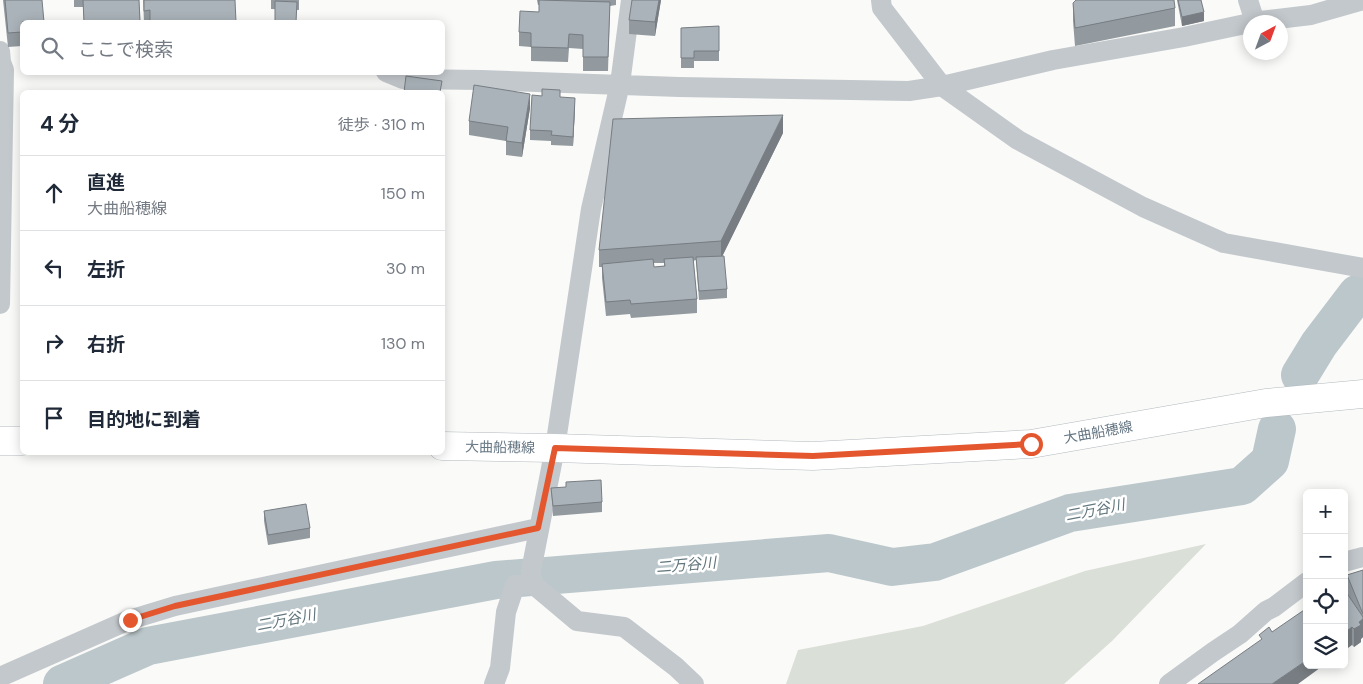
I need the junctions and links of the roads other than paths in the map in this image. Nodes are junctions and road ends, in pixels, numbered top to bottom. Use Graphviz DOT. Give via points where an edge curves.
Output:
graph roads {
  1 [pos="630,0"];
  2 [pos="881,0"];
  3 [pos="1248,0"];
  4 [pos="1363,0"];
  5 [pos="1251,15"];
  6 [pos="1288,18"];
  7 [pos="1243,24"];
  8 [pos="7,66"];
  9 [pos="393,75"];
  10 [pos="620,84"];
  11 [pos="942,86"];
  12 [pos="1363,268"];
  13 [pos="0,304"];
  14 [pos="1363,394"];
  15 [pos="0,440"];
  16 [pos="20,441"];
  17 [pos="445,446"];
  18 [pos="555,448"];
  19 [pos="538,528"];
  20 [pos="1363,557"];
  21 [pos="1348,561"];
  22 [pos="533,584"];
  23 [pos="1303,585"];
  24 [pos="0,677"];
  25 [pos="494,684"];
  26 [pos="694,684"];
  27 [pos="1169,684"];
  1 -- 10 [label="street"];
  2 -- 11 [label="street" via="882,8"];
  3 -- 5 [label="street"];
  4 -- 6 [label="street" via="1311,15"];
  7 -- 11 [label="street" via="1184,38 1054,60"];
  8 -- 13 [label="street"];
  9 -- 10 [label="street" via="403,79"];
  10 -- 11 [label="street" via="909,91"];
  10 -- 18 [label="street" via="591,209"];
  11 -- 12 [label="street" via="1018,140 1143,207 1224,243"];
  14 -- 18 [label="main road, 大曲船穂線" via="1266,403 1031,444 813,456"];
  15 -- 16 [label="main road"];
  17 -- 18 [label="main road, 大曲船穂線"];
  18 -- 19 [label="street"];
  19 -- 22 [label="street" via="531,571"];
  19 -- 24 [label="street" via="175,606 130,620"];
  20 -- 21 [label="street"];
  22 -- 25 [label="street" via="516,585 506,612 500,668"];
  22 -- 26 [label="street" via="577,621 624,628"];
  23 -- 27 [label="street"];
}
